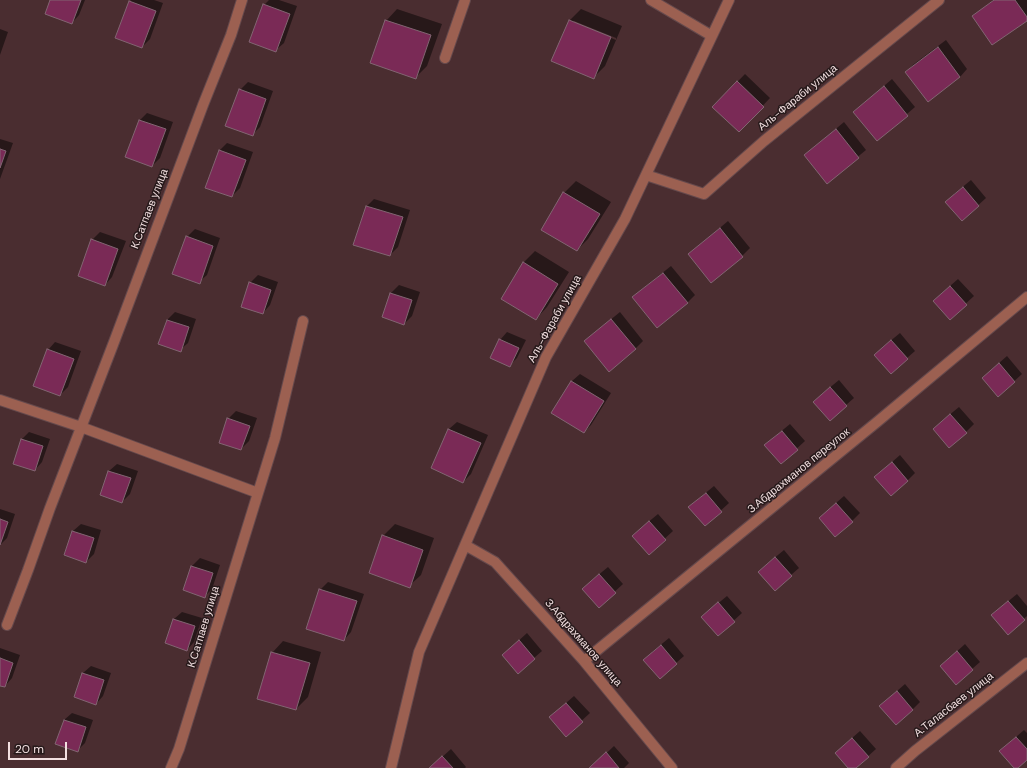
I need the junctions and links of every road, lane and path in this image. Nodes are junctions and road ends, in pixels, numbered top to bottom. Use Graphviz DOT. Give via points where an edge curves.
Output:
graph roads {
  1 [pos="242,0"];
  2 [pos="465,0"];
  3 [pos="651,0"];
  4 [pos="729,0"];
  5 [pos="939,0"];
  6 [pos="712,36"];
  7 [pos="445,58"];
  8 [pos="646,175"];
  9 [pos="1027,297"];
  10 [pos="303,321"];
  11 [pos="0,400"];
  12 [pos="81,427"];
  13 [pos="258,493"];
  14 [pos="465,545"];
  15 [pos="7,625"];
  16 [pos="584,661"];
  17 [pos="1027,663"];
  18 [pos="171,768"];
  19 [pos="390,768"];
  20 [pos="672,768"];
  21 [pos="896,768"];
  1 -- 12 [label="street, К.Сатпаев улица" via="231,35"];
  2 -- 7 [label="street"];
  3 -- 6 [label="street"];
  4 -- 6 [label="street, Аль-Фараби улица"];
  5 -- 8 [label="street, Аль-Фараби улица" via="770,136 704,194"];
  6 -- 8 [label="street, Аль-Фараби улица"];
  8 -- 14 [label="street, Аль-Фараби улица" via="625,219 546,357"];
  9 -- 16 [label="street, З.Абдрахманов переулок"];
  10 -- 13 [label="street, К.Сатпаев улица" via="275,438"];
  11 -- 12 [label="street"];
  12 -- 13 [label="street"];
  12 -- 15 [label="street, К.Сатпаев улица"];
  13 -- 18 [label="street, К.Сатпаев улица"];
  14 -- 16 [label="street, З.Абдрахманов улица" via="495,562"];
  14 -- 19 [label="street" via="419,652"];
  16 -- 20 [label="street, З.Абдрахманов улица"];
  17 -- 21 [label="street, А.Таласбаев улица"];
}
